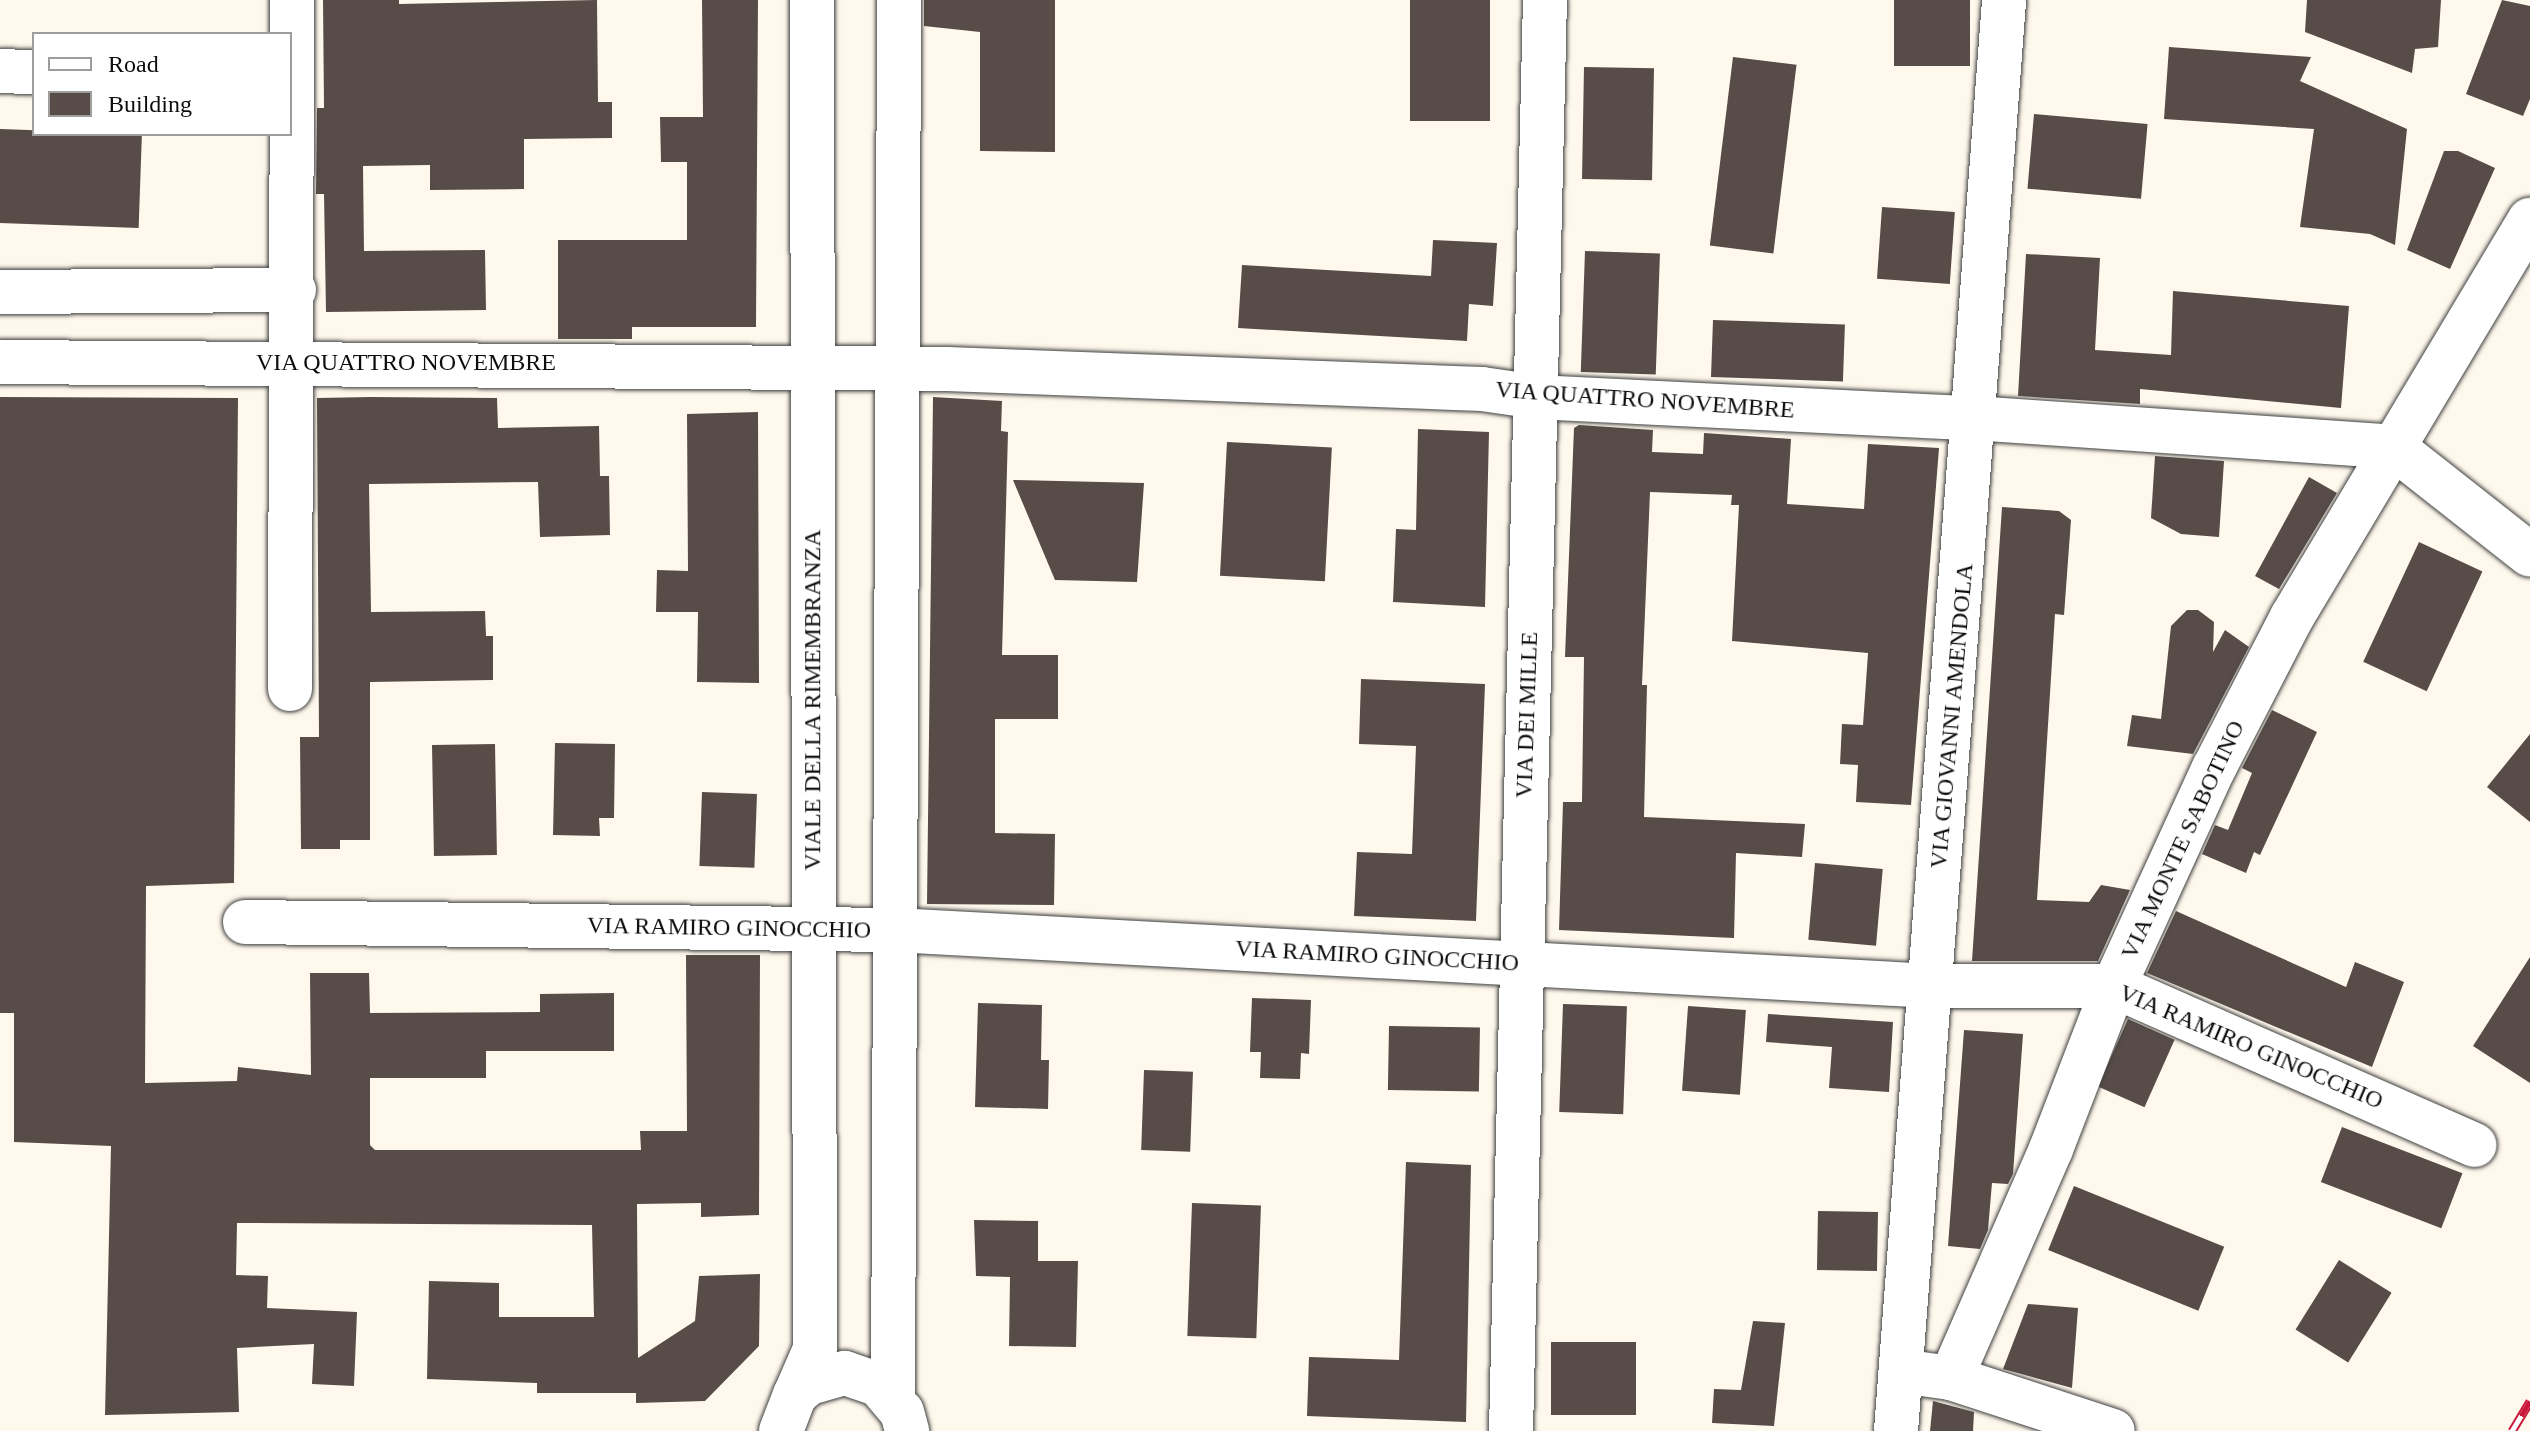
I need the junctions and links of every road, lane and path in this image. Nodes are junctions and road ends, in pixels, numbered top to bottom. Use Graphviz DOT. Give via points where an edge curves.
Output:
graph roads {
  1 [pos="292,0"];
  2 [pos="812,0"];
  3 [pos="899,0"];
  4 [pos="1545,0"];
  5 [pos="2004,0"];
  6 [pos="292,32"];
  7 [pos="0,71"];
  8 [pos="32,72"];
  9 [pos="292,136"];
  10 [pos="2530,220"];
  11 [pos="294,290"];
  12 [pos="0,292"];
  13 [pos="293,361"];
  14 [pos="0,362"];
  15 [pos="813,367"];
  16 [pos="897,368"];
  17 [pos="1537,397"];
  18 [pos="1973,418"];
  19 [pos="2393,447"];
  20 [pos="2530,555"];
  21 [pos="290,689"];
  22 [pos="245,922"];
  23 [pos="814,929"];
  24 [pos="895,930"];
  25 [pos="1519,963"];
  26 [pos="1931,986"];
  27 [pos="2114,986"];
  28 [pos="2474,1145"];
  29 [pos="1900,1371"];
  30 [pos="1951,1378"];
  31 [pos="788,1413"];
  32 [pos="900,1414"];
  33 [pos="1511,1431"];
  34 [pos="1896,1431"];
  35 [pos="2113,1431"];
  1 -- 6 [label="street"];
  2 -- 15 [label="street, VIALE DELLA RIMEMBRANZA"];
  3 -- 16 [label="street"];
  4 -- 17 [label="street, VIA DEI MILLE"];
  5 -- 18 [label="street, VIA GIOVANNI AMENDOLA"];
  7 -- 8 [label="street"];
  9 -- 11 [label="street"];
  10 -- 19 [label="street, VIA MONTE SABOTINO"];
  11 -- 12 [label="street"];
  11 -- 13 [label="street"];
  13 -- 14 [label="street, VIA QUATTRO NOVEMBRE"];
  13 -- 15 [label="street, VIA QUATTRO NOVEMBRE"];
  13 -- 21 [label="street"];
  15 -- 16 [label="street, VIA QUATTRO NOVEMBRE"];
  15 -- 23 [label="street, VIALE DELLA RIMEMBRANZA"];
  16 -- 17 [label="street, VIA QUATTRO NOVEMBRE" via="1482,389"];
  16 -- 24 [label="street"];
  17 -- 18 [label="street, VIA QUATTRO NOVEMBRE"];
  17 -- 25 [label="street, VIA DEI MILLE"];
  18 -- 19 [label="street, VIA QUATTRO NOVEMBRE"];
  18 -- 26 [label="street, VIA GIOVANNI AMENDOLA"];
  19 -- 20 [label="street"];
  19 -- 27 [label="street, VIA MONTE SABOTINO" via="2278,645"];
  22 -- 23 [label="street, VIA RAMIRO GINOCCHIO"];
  23 -- 24 [label="street, VIA RAMIRO GINOCCHIO"];
  23 -- 31 [label="street, VIALE DELLA RIMEMBRANZA" via="815,1349"];
  24 -- 25 [label="street, VIA RAMIRO GINOCCHIO"];
  24 -- 32 [label="street"];
  25 -- 26 [label="street, VIA RAMIRO GINOCCHIO"];
  25 -- 33 [label="street, VIA DEI MILLE"];
  26 -- 27 [label="street, VIA RAMIRO GINOCCHIO"];
  26 -- 29 [label="street, VIA GIOVANNI AMENDOLA"];
  27 -- 28 [label="street, VIA RAMIRO GINOCCHIO"];
  27 -- 30 [label="street, VIA MONTE SABOTINO" via="2051,1149"];
  29 -- 30 [label="street"];
  29 -- 34 [label="street, VIA GIOVANNI AMENDOLA"];
  30 -- 35 [label="street"];
  31 -- 32 [label="street" via="809,1383 845,1373 863,1377"];
}
